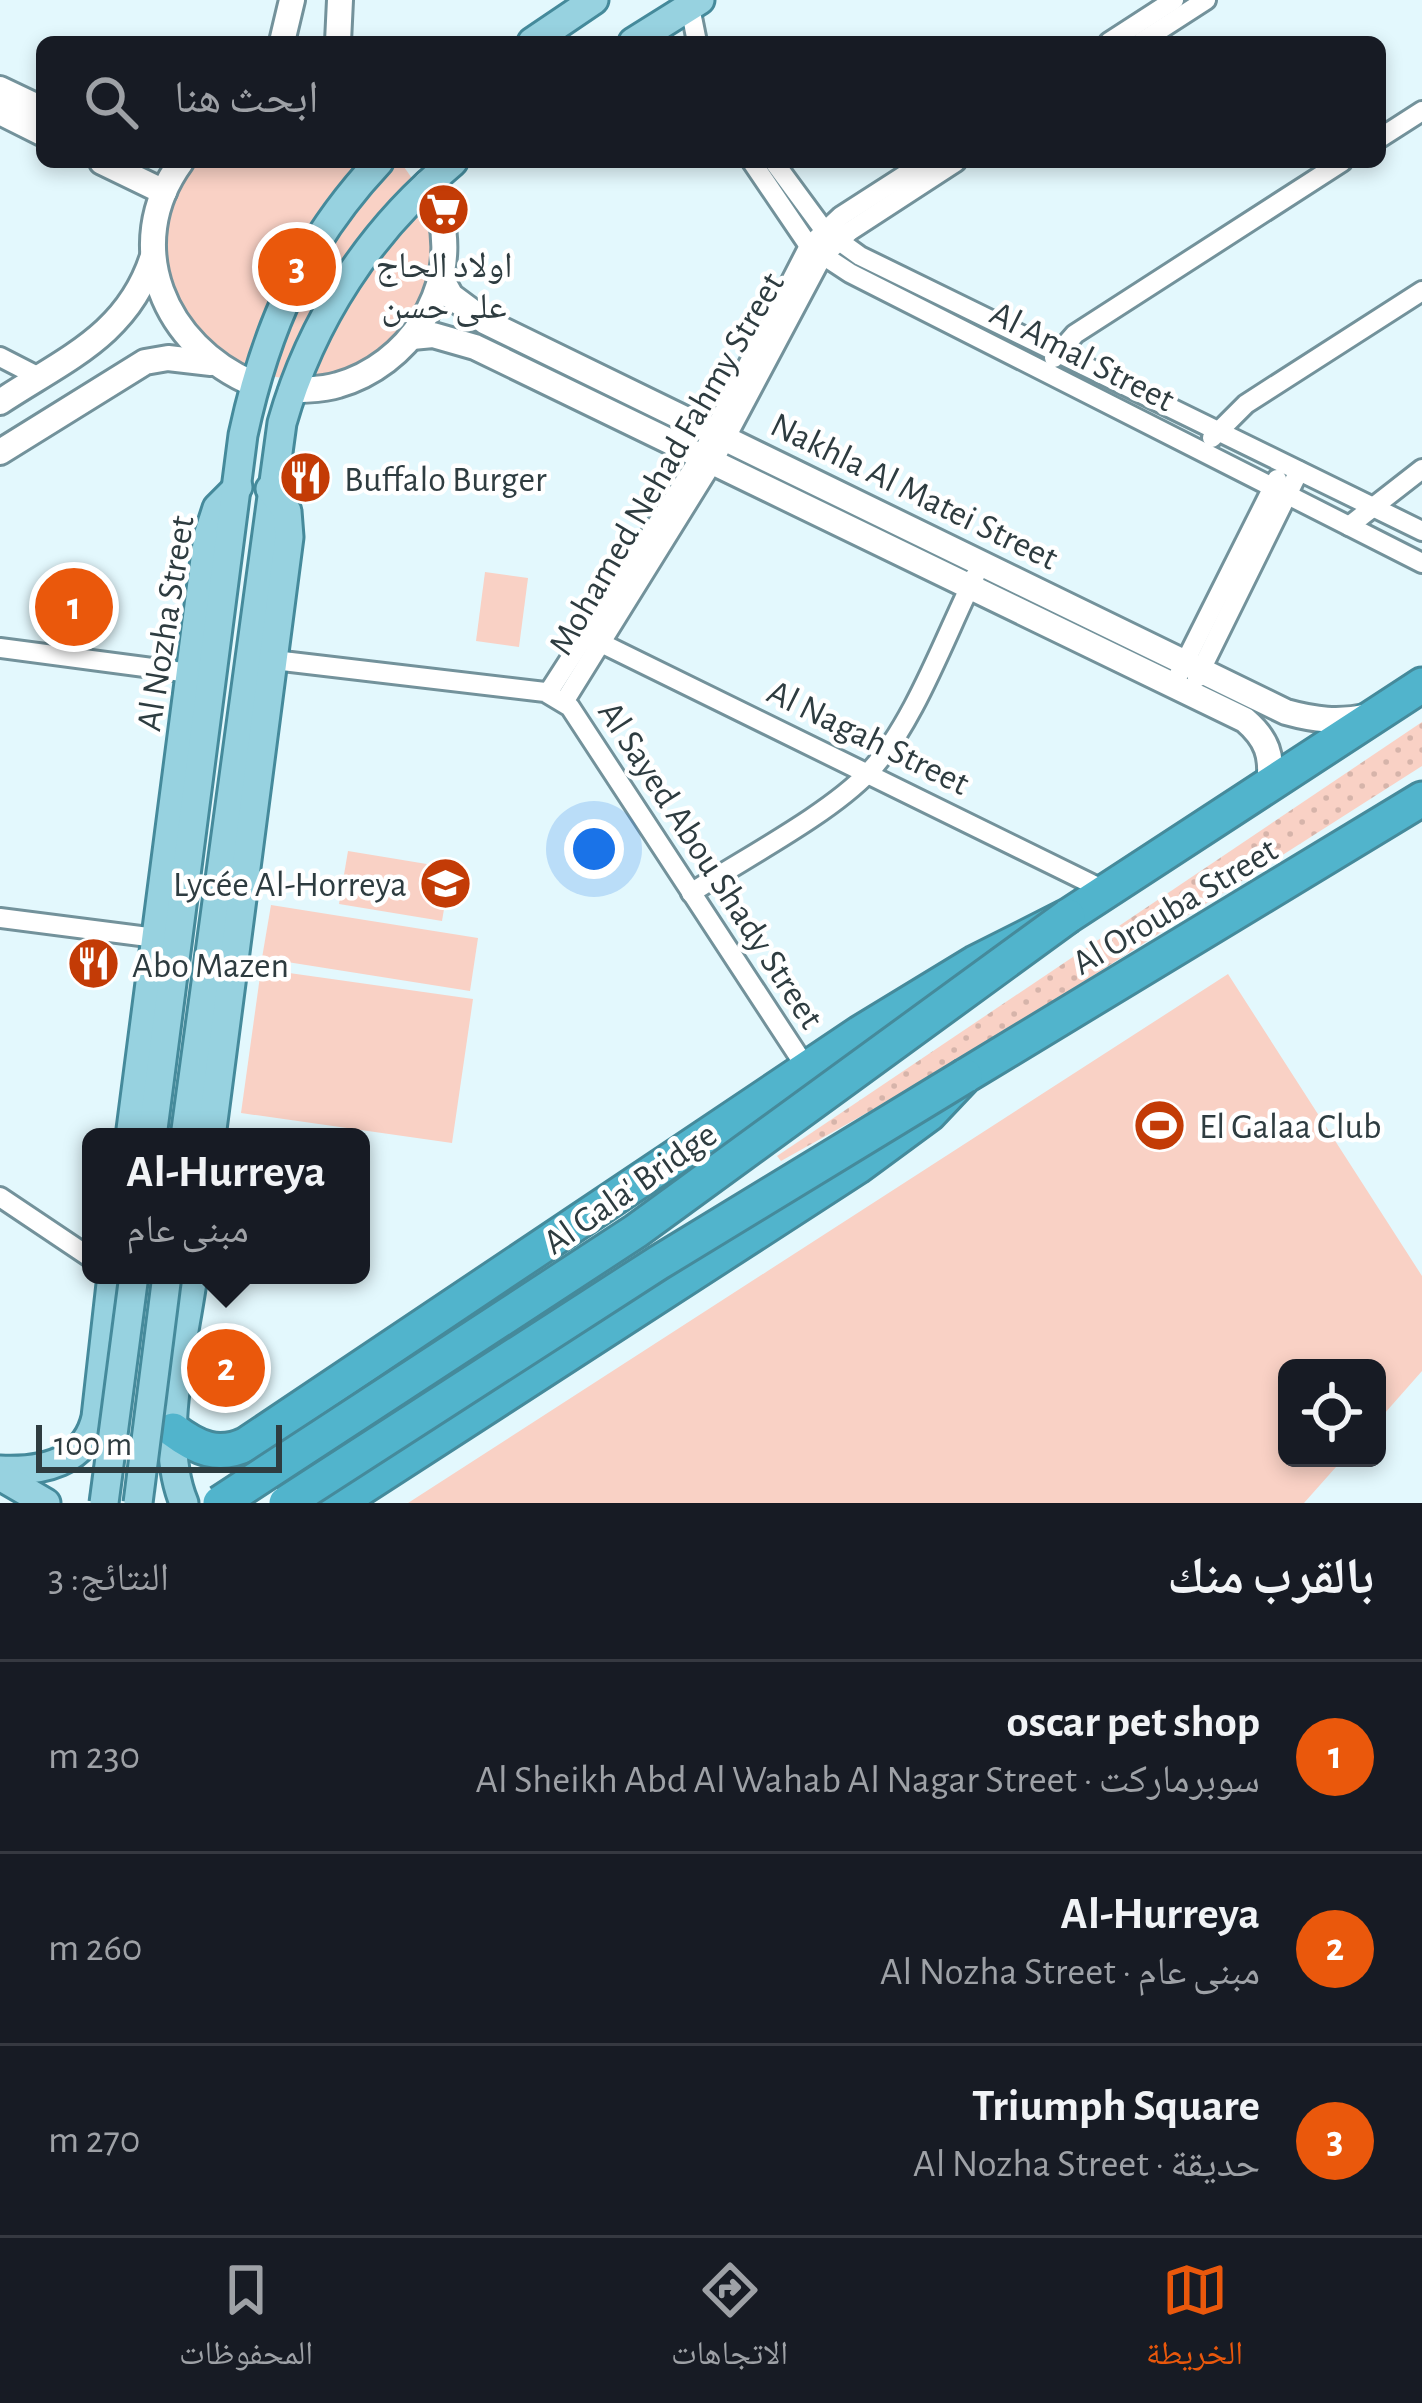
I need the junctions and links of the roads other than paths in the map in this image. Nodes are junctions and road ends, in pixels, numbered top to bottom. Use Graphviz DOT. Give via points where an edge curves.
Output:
graph roads {
  1 [pos="292,0"];
  2 [pos="340,0"];
  3 [pos="594,0"];
  4 [pos="1174,0"];
  5 [pos="1206,0"];
  6 [pos="695,3"];
  7 [pos="283,36"];
  8 [pos="338,36"];
  9 [pos="541,36"];
  10 [pos="643,36"];
  11 [pos="697,36"];
  12 [pos="1118,36"];
  13 [pos="1150,36"];
  14 [pos="0,89"];
  15 [pos="36,106"];
  16 [pos="1422,111"];
  17 [pos="0,112"];
  18 [pos="36,130"];
  19 [pos="1386,134"];
  20 [pos="374,168"];
  21 [pos="446,168"];
  22 [pos="756,168"];
  23 [pos="779,168"];
  24 [pos="917,168"];
  25 [pos="946,168"];
  26 [pos="1333,168"];
  27 [pos="168,172"];
  28 [pos="428,183"];
  29 [pos="830,235"];
  30 [pos="816,251"];
  31 [pos="153,254"];
  32 [pos="441,278"];
  33 [pos="1422,291"];
  34 [pos="412,337"];
  35 [pos="1057,352"];
  36 [pos="0,357"];
  37 [pos="215,364"];
  38 [pos="45,373"];
  39 [pos="124,373"];
  40 [pos="1046,373"];
  41 [pos="254,384"];
  42 [pos="291,391"];
  43 [pos="0,402"];
  44 [pos="1217,431"];
  45 [pos="719,435"];
  46 [pos="0,452"];
  47 [pos="1202,452"];
  48 [pos="706,459"];
  49 [pos="1292,467"];
  50 [pos="1422,469"];
  51 [pos="238,487"];
  52 [pos="270,489"];
  53 [pos="1280,491"];
  54 [pos="1370,506"];
  55 [pos="1348,526"];
  56 [pos="1422,531"];
  57 [pos="981,563"];
  58 [pos="1422,563"];
  59 [pos="970,586"];
  60 [pos="602,643"];
  61 [pos="0,647"];
  62 [pos="274,660"];
  63 [pos="190,673"];
  64 [pos="1187,678"];
  65 [pos="1422,685"];
  66 [pos="556,698"];
  67 [pos="1377,714"];
  68 [pos="870,772"];
  69 [pos="1268,785"];
  70 [pos="1422,799"];
  71 [pos="1106,891"];
  72 [pos="692,893"];
  73 [pos="1068,916"];
  74 [pos="0,918"];
  75 [pos="156,938"];
  76 [pos="806,1069"];
  77 [pos="965,1076"];
  78 [pos="131,1128"];
  79 [pos="153,1128"];
  80 [pos="186,1128"];
  81 [pos="212,1128"];
  82 [pos="0,1197"];
  83 [pos="82,1252"];
  84 [pos="111,1284"];
  85 [pos="133,1284"];
  86 [pos="166,1284"];
  87 [pos="192,1284"];
  88 [pos="292,1416"];
  89 [pos="173,1444"];
  90 [pos="78,1452"];
  91 [pos="0,1473"];
  92 [pos="343,1500"];
  93 [pos="46,1503"];
  94 [pos="104,1503"];
  95 [pos="137,1503"];
  96 [pos="184,1503"];
  97 [pos="220,1503"];
  98 [pos="286,1503"];
  1 -- 7 [label="street"];
  2 -- 8 [label="street"];
  3 -- 9 [label="main road"];
  4 -- 12 [label="street"];
  5 -- 13 [label="street"];
  6 -- 10 [label="main road"];
  6 -- 11 [label="street"];
  14 -- 15 [label="street"];
  16 -- 19 [label="street"];
  17 -- 18 [label="street"];
  20 -- 41 [label="main road, Al Nozha Street" via="312,245"];
  21 -- 28 [label="main road"];
  22 -- 30 [label="street, Al Amal Street"];
  23 -- 29 [label="street, Al Amal Street"];
  24 -- 29 [label="street"];
  25 -- 29 [label="street"];
  26 -- 35 [label="street"];
  27 -- 31 [label="street"];
  28 -- 32 [label="street" via="441,216"];
  28 -- 42 [label="main road" via="355,266"];
  29 -- 30 [label="street, Mohamed Nehad Fahmy Street"];
  29 -- 35 [label="street, Al Amal Street"];
  30 -- 40 [label="street, Al Amal Street"];
  30 -- 45 [label="street, Mohamed Nehad Fahmy Street"];
  31 -- 37 [label="street" via="172,316"];
  31 -- 38 [label="street" via="112,328"];
  32 -- 34 [label="street"];
  32 -- 45 [label="street, Nakhla Al Matei Street" via="467,311"];
  33 -- 44 [label="street"];
  34 -- 42 [label="street" via="378,368 336,386"];
  34 -- 48 [label="street, Nakhla Al Matei Street" via="475,347"];
  35 -- 40 [label="street"];
  35 -- 44 [label="street, Al Amal Street"];
  36 -- 38 [label="street"];
  37 -- 39 [label="street" via="168,358"];
  37 -- 41 [label="street"];
  38 -- 39 [label="street" via="111,351 123,358"];
  38 -- 43 [label="street"];
  39 -- 46 [label="street"];
  40 -- 47 [label="street, Al Amal Street"];
  41 -- 51 [label="main road, Al Nozha Street"];
  42 -- 52 [label="main road"];
  44 -- 47 [label="street"];
  44 -- 49 [label="street, Al Amal Street"];
  45 -- 48 [label="street, Mohamed Nehad Fahmy Street"];
  45 -- 57 [label="street, Nakhla Al Matei Street"];
  47 -- 53 [label="street, Al Amal Street"];
  48 -- 59 [label="street, Nakhla Al Matei Street"];
  48 -- 60 [label="street, Mohamed Nehad Fahmy Street"];
  48 -- 66 [label="street, Mohamed Nehad Fahmy Street"];
  49 -- 53 [label="street"];
  49 -- 54 [label="street, Al Amal Street"];
  50 -- 54 [label="street"];
  51 -- 63 [label="main road, Al Nozha Street" via="211,521"];
  51 -- 79 [label="main road"];
  52 -- 62 [label="main road" via="290,524"];
  52 -- 80 [label="main road"];
  53 -- 55 [label="street, Al Amal Street"];
  53 -- 64 [label="street"];
  54 -- 55 [label="street"];
  54 -- 56 [label="street, Al Amal Street"];
  55 -- 58 [label="street, Al Amal Street"];
  57 -- 59 [label="street"];
  57 -- 64 [label="street, Nakhla Al Matei Street"];
  59 -- 64 [label="street, Nakhla Al Matei Street"];
  59 -- 68 [label="street" via="899,731"];
  60 -- 66 [label="street, Mohamed Nehad Fahmy Street"];
  60 -- 68 [label="street, Al Nagah Street"];
  61 -- 63 [label="street"];
  62 -- 66 [label="street, Al Sayed Abou Shady Street"];
  62 -- 81 [label="main road"];
  63 -- 75 [label="main road, Al Nozha Street"];
  64 -- 67 [label="street, Nakhla Al Matei Street" via="1316,720"];
  64 -- 69 [label="street, Nakhla Al Matei Street" via="1259,732 1272,767"];
  65 -- 67 [label="highway, Al Orouba Street"];
  66 -- 72 [label="street, Al Sayed Abou Shady Street"];
  67 -- 69 [label="highway, Al Orouba Street"];
  68 -- 71 [label="street, Al Nagah Street"];
  68 -- 72 [label="street"];
  69 -- 71 [label="highway, Al Orouba Street"];
  70 -- 77 [label="highway, Al Orouba Street"];
  71 -- 73 [label="highway, Al Orouba Street"];
  72 -- 76 [label="street, Al Sayed Abou Shady Street"];
  73 -- 76 [label="highway" via="975,963"];
  73 -- 97 [label="highway, Al Gala' Bridge, bridge" via="636,1231"];
  74 -- 75 [label="street"];
  75 -- 78 [label="main road, Al Nozha Street"];
  76 -- 88 [label="highway"];
  77 -- 92 [label="highway" via="857,1167"];
  77 -- 98 [label="highway, Al Gala' Bridge, bridge"];
  82 -- 83 [label="street"];
  84 -- 90 [label="main road" via="96,1417"];
  85 -- 94 [label="main road, bridge"];
  86 -- 95 [label="main road, bridge"];
  87 -- 89 [label="main road"];
  88 -- 89 [label="highway" via="230,1450"];
  88 -- 92 [label="highway" via="291,1449 301,1470"];
  89 -- 90 [label="main road" via="141,1474 96,1468"];
  89 -- 96 [label="main road"];
  90 -- 91 [label="main road"];
  91 -- 93 [label="main road"];
}
